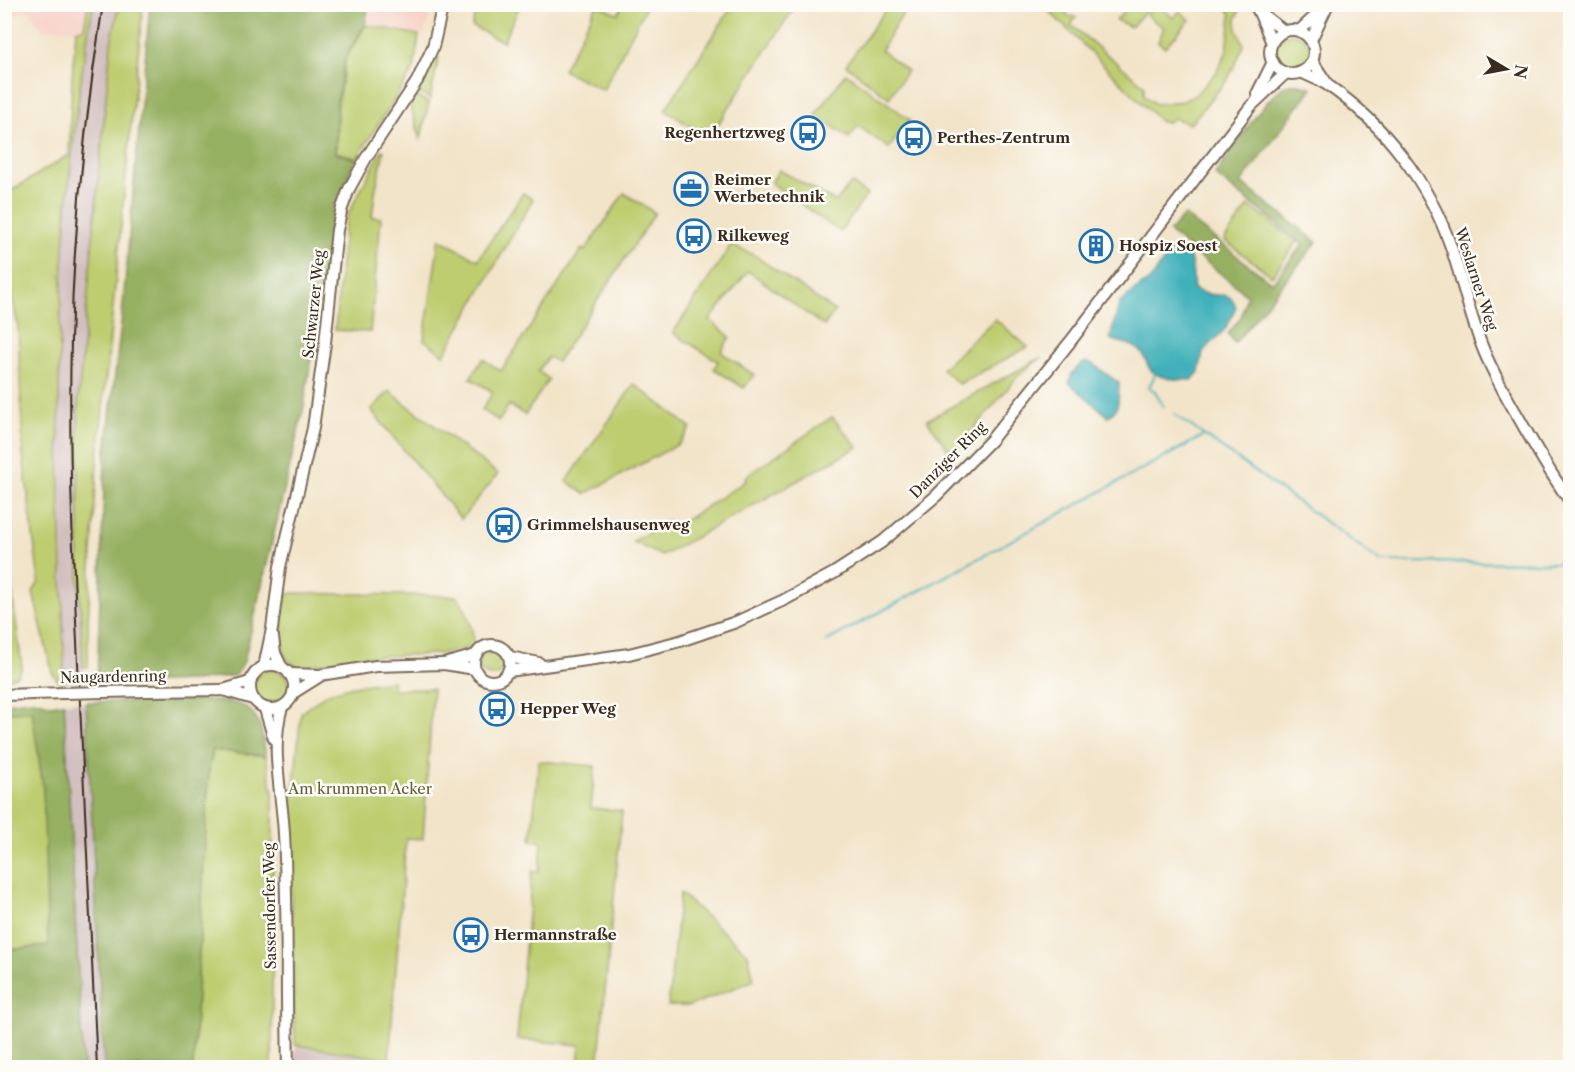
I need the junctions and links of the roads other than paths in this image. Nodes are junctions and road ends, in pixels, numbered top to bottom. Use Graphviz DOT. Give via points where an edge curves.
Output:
graph roads {
  1 [pos="442,4"];
  2 [pos="1256,8"];
  3 [pos="1284,31"];
  4 [pos="1299,31"];
  5 [pos="1311,40"];
  6 [pos="1272,43"];
  7 [pos="1312,61"];
  8 [pos="1273,62"];
  9 [pos="1301,72"];
  10 [pos="1286,73"];
  11 [pos="1328,85"];
  12 [pos="1251,106"];
  13 [pos="1570,501"];
  14 [pos="272,629"];
  15 [pos="476,655"];
  16 [pos="510,657"];
  17 [pos="444,664"];
  18 [pos="545,664"];
  19 [pos="264,667"];
  20 [pos="475,669"];
  21 [pos="285,671"];
  22 [pos="509,671"];
  23 [pos="320,675"];
  24 [pos="250,681"];
  25 [pos="223,690"];
  26 [pos="293,693"];
  27 [pos="4,695"];
  28 [pos="253,699"];
  29 [pos="282,707"];
  30 [pos="265,709"];
  31 [pos="276,745"];
  32 [pos="288,1068"];
  1 -- 14 [label="main road, Schwarzer Weg" via="433,47 417,81 366,158 342,208 313,428 280,567"];
  2 -- 3 [label="main road"];
  2 -- 6 [label="main road"];
  3 -- 4 [label="main road"];
  3 -- 6 [label="main road"];
  4 -- 5 [label="main road"];
  4 -- 5 [label="main road" via="1328,4"];
  5 -- 7 [label="main road"];
  6 -- 8 [label="main road"];
  7 -- 9 [label="main road"];
  7 -- 11 [label="main road, Weslarner Weg"];
  8 -- 10 [label="main road"];
  8 -- 12 [label="main road, Danziger Ring"];
  9 -- 10 [label="main road"];
  9 -- 11 [label="main road, Weslarner Weg"];
  10 -- 12 [label="main road, Danziger Ring"];
  11 -- 13 [label="main road, Weslarner Weg" via="1394,145 1426,193 1450,245 1494,372"];
  12 -- 18 [label="main road, Danziger Ring" via="991,440 936,496 882,542 824,579 736,622 629,654"];
  14 -- 19 [label="main road, Schwarzer Weg"];
  14 -- 21 [label="main road, Schwarzer Weg" via="275,653"];
  15 -- 16 [label="main road" via="486,645 494,645"];
  15 -- 17 [label="main road"];
  15 -- 20 [label="main road"];
  16 -- 18 [label="main road, Danziger Ring"];
  16 -- 22 [label="main road"];
  17 -- 20 [label="main road"];
  17 -- 23 [label="main road" via="376,666"];
  18 -- 22 [label="main road, Danziger Ring"];
  19 -- 21 [label="main road" via="273,665"];
  19 -- 24 [label="main road"];
  20 -- 22 [label="main road" via="479,676 492,682"];
  21 -- 23 [label="main road"];
  21 -- 26 [label="main road" via="293,683"];
  23 -- 26 [label="main road"];
  24 -- 25 [label="main road, Naugardenring"];
  24 -- 28 [label="main road"];
  25 -- 27 [label="main road, Naugardenring, bridge"];
  25 -- 28 [label="main road, Naugardenring"];
  26 -- 29 [label="main road"];
  28 -- 30 [label="main road"];
  29 -- 30 [label="main road"];
  29 -- 31 [label="main road, Sassendorfer Weg"];
  30 -- 31 [label="main road, Sassendorfer Weg"];
  31 -- 32 [label="main road, Sassendorfer Weg" via="284,835"];
}
